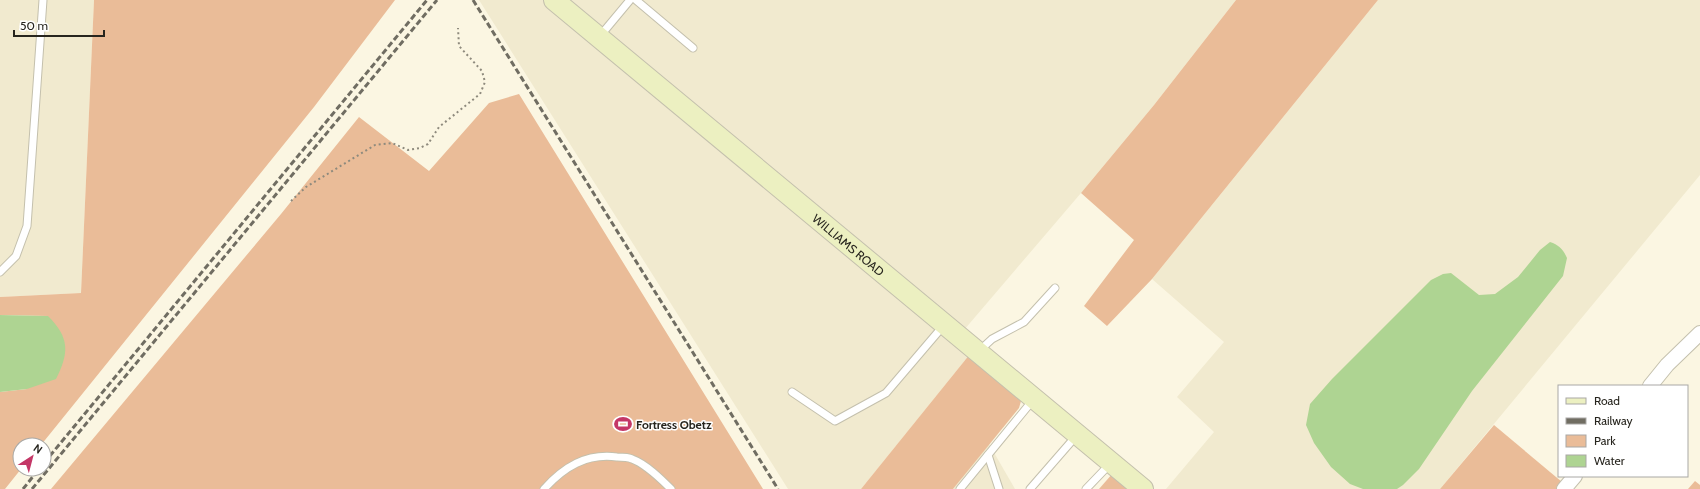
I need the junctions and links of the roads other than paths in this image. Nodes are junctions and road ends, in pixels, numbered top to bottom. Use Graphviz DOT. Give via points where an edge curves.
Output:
graph roads {
  1 [pos="43,0"];
  2 [pos="554,0"];
  3 [pos="630,0"];
  4 [pos="636,0"];
  5 [pos="599,38"];
  6 [pos="693,48"];
  7 [pos="0,272"];
  8 [pos="1055,288"];
  9 [pos="944,325"];
  10 [pos="1700,333"];
  11 [pos="978,352"];
  12 [pos="1651,385"];
  13 [pos="792,392"];
  14 [pos="1035,399"];
  15 [pos="1077,434"];
  16 [pos="988,455"];
  17 [pos="1111,463"];
  18 [pos="1574,477"];
  19 [pos="544,489"];
  20 [pos="671,489"];
  21 [pos="960,489"];
  22 [pos="999,489"];
  23 [pos="1030,489"];
  24 [pos="1086,489"];
  25 [pos="1143,489"];
  26 [pos="1564,489"];
  1 -- 7 [label="lane" via="27,226 16,256"];
  2 -- 5 [label="main road, WILLIAMS ROAD"];
  3 -- 5 [label="lane"];
  4 -- 6 [label="lane"];
  5 -- 9 [label="main road, WILLIAMS ROAD"];
  8 -- 11 [label="lane" via="1024,322 992,339"];
  9 -- 11 [label="main road, WILLIAMS ROAD"];
  9 -- 13 [label="lane" via="886,393 835,421"];
  10 -- 12 [label="street"];
  11 -- 14 [label="main road, WILLIAMS ROAD"];
  14 -- 15 [label="main road, WILLIAMS ROAD"];
  14 -- 16 [label="lane"];
  15 -- 17 [label="main road, WILLIAMS ROAD"];
  15 -- 23 [label="lane"];
  16 -- 21 [label="lane"];
  16 -- 22 [label="lane"];
  17 -- 24 [label="lane"];
  17 -- 25 [label="main road, WILLIAMS ROAD"];
  18 -- 26 [label="street"];
  19 -- 20 [label="lane" via="554,477 582,459 606,455 632,458"];
}
